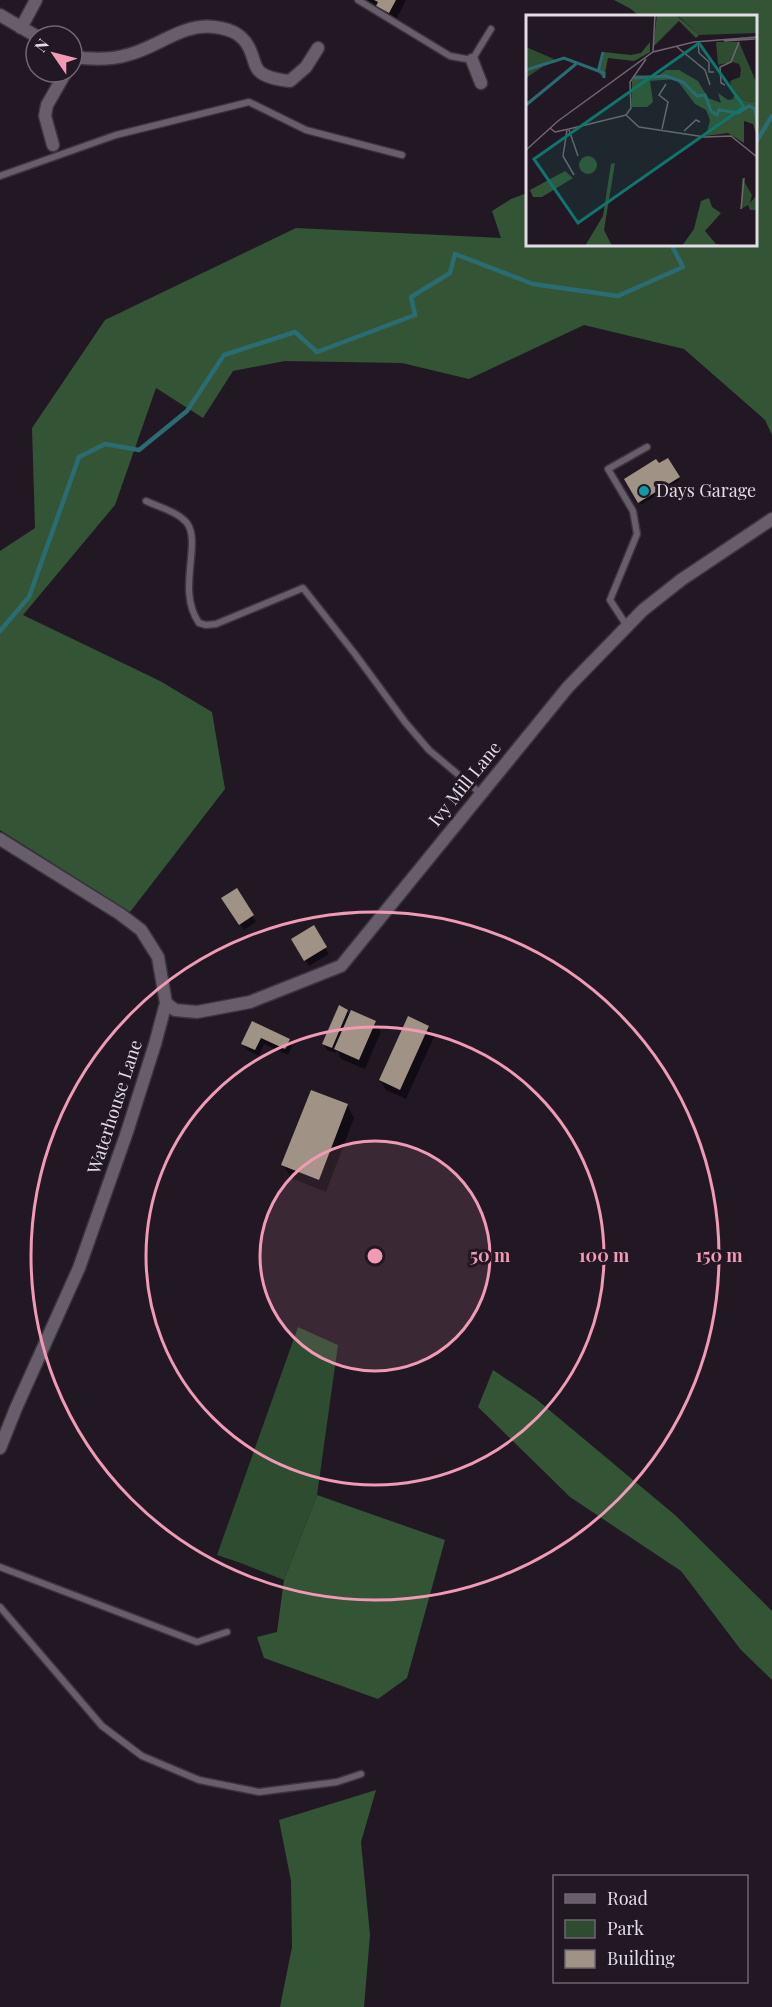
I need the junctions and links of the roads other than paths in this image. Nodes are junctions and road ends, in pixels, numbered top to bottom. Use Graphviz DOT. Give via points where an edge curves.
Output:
graph roads {
  1 [pos="36,0"];
  2 [pos="358,0"];
  3 [pos="0,15"];
  4 [pos="21,28"];
  5 [pos="491,29"];
  6 [pos="24,30"];
  7 [pos="318,48"];
  8 [pos="84,58"];
  9 [pos="471,60"];
  10 [pos="481,83"];
  11 [pos="59,84"];
  12 [pos="53,145"];
  13 [pos="402,155"];
  14 [pos="0,176"];
  15 [pos="647,447"];
  16 [pos="146,501"];
  17 [pos="772,519"];
  18 [pos="627,627"];
  19 [pos="480,793"];
  20 [pos="0,839"];
  21 [pos="166,1003"];
  22 [pos="0,1448"];
  23 [pos="0,1567"];
  24 [pos="0,1606"];
  25 [pos="227,1632"];
  26 [pos="361,1774"];
  1 -- 4 [label="street"];
  2 -- 9 [label="lane" via="450,56"];
  3 -- 4 [label="street"];
  4 -- 6 [label="street"];
  5 -- 9 [label="lane"];
  7 -- 8 [label="street" via="306,67 290,81 264,75 257,70 244,38 233,30 213,27 195,27 129,55"];
  9 -- 10 [label="street"];
  11 -- 12 [label="street" via="45,116"];
  13 -- 14 [label="lane" via="306,130 249,102 116,135"];
  15 -- 18 [label="lane" via="608,469 633,511 637,534 610,600"];
  16 -- 19 [label="lane" via="169,511 187,524 191,532 188,588 199,623 216,624 303,588 429,750"];
  17 -- 18 [label="street, Ivy Mill Lane" via="681,580"];
  18 -- 19 [label="street, Ivy Mill Lane" via="568,687"];
  19 -- 21 [label="street, Ivy Mill Lane" via="341,966 250,1002 197,1012 175,1010"];
  20 -- 21 [label="street, Waterhouse Lane" via="141,930 158,957"];
  21 -- 22 [label="street, Waterhouse Lane" via="127,1132 79,1268"];
  23 -- 25 [label="lane" via="197,1642"];
  24 -- 26 [label="lane" via="102,1726 142,1756 199,1780 260,1792 337,1782"];
}
